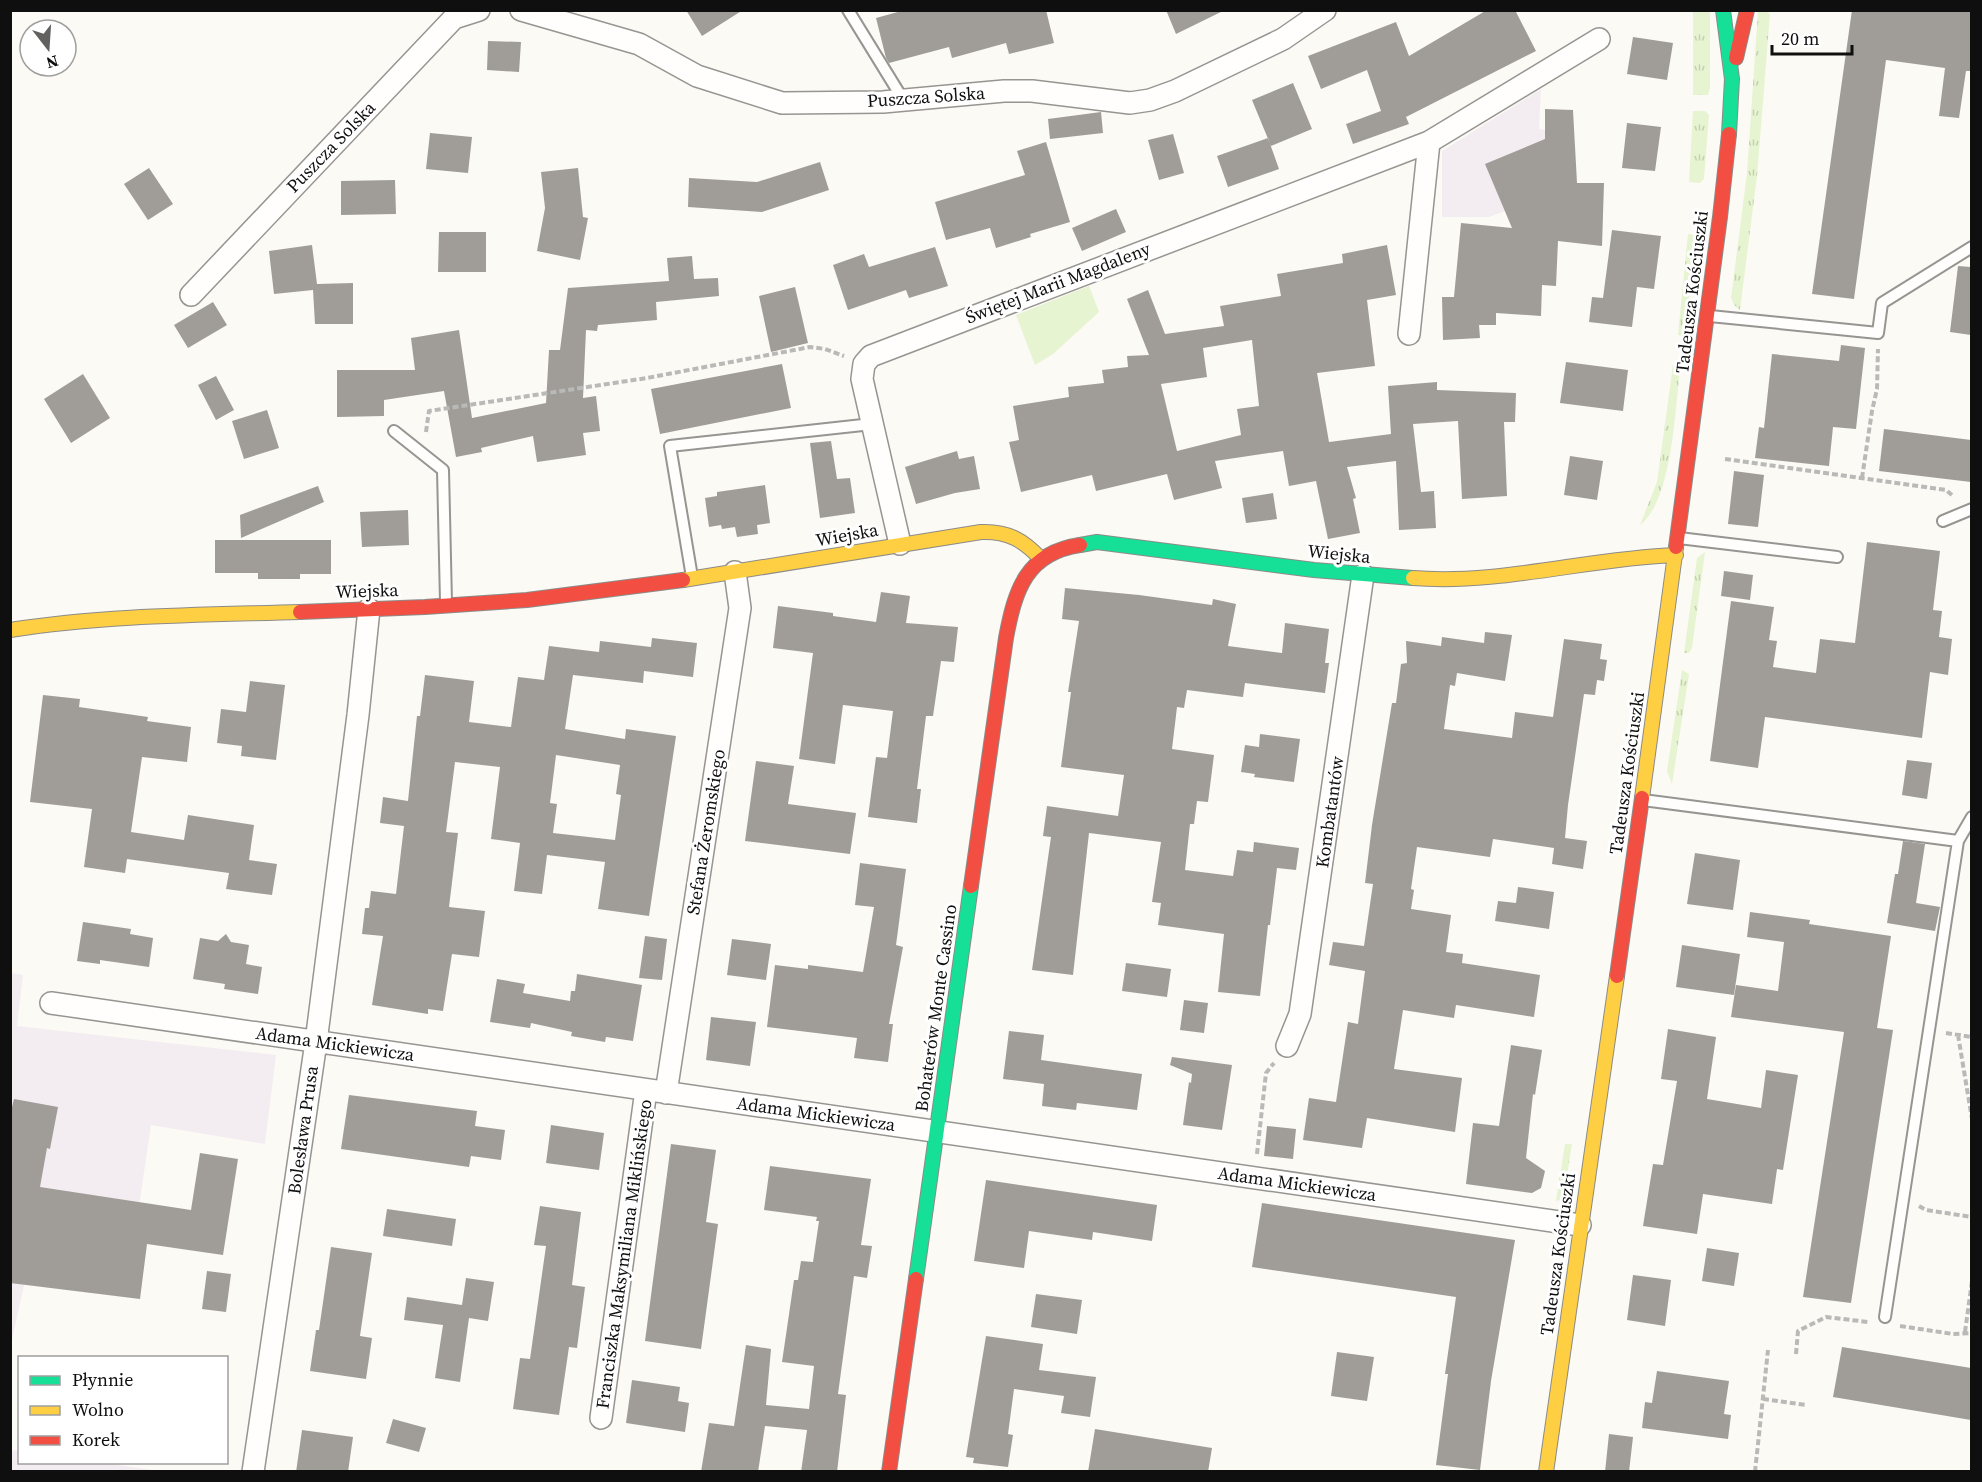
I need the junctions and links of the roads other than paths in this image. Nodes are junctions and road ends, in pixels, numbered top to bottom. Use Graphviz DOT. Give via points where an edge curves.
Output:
graph roads {
  1 [pos="479,10"];
  2 [pos="521,10"];
  3 [pos="848,10"];
  4 [pos="1325,10"];
  5 [pos="1723,10"];
  6 [pos="1747,10"];
  7 [pos="1599,39"];
  8 [pos="1731,79"];
  9 [pos="904,101"];
  10 [pos="1429,142"];
  11 [pos="1971,247"];
  12 [pos="191,295"];
  13 [pos="1708,316"];
  14 [pos="1410,334"];
  15 [pos="872,424"];
  16 [pos="394,431"];
  17 [pos="1971,509"];
  18 [pos="1943,521"];
  19 [pos="1678,538"];
  20 [pos="900,544"];
  21 [pos="1676,555"];
  22 [pos="1837,557"];
  23 [pos="1041,559"];
  24 [pos="735,572"];
  25 [pos="1363,575"];
  26 [pos="692,579"];
  27 [pos="446,606"];
  28 [pos="369,609"];
  29 [pos="10,630"];
  30 [pos="1642,800"];
  31 [pos="1971,817"];
  32 [pos="1958,841"];
  33 [pos="51,1003"];
  34 [pos="316,1042"];
  35 [pos="1287,1046"];
  36 [pos="656,1091"];
  37 [pos="937,1132"];
  38 [pos="1580,1225"];
  39 [pos="1885,1317"];
  40 [pos="601,1418"];
  41 [pos="253,1472"];
  42 [pos="889,1472"];
  43 [pos="1546,1472"];
  1 -- 12 [label="street, Puszcza Solska" via="454,18"];
  2 -- 9 [label="street, Puszcza Solska" via="639,44 697,76 782,103"];
  3 -- 9 [label="lane"];
  4 -- 9 [label="street, Puszcza Solska" via="1283,39 1150,100 1130,103 1004,91"];
  5 -- 8 [label="street, Tadeusza Kościuszki"];
  6 -- 8 [label="street, Tadeusza Kościuszki"];
  7 -- 10 [label="street, Świętej Marii Magdaleny"];
  8 -- 13 [label="street, Tadeusza Kościuszki" via="1728,144"];
  10 -- 14 [label="street"];
  10 -- 15 [label="street, Świętej Marii Magdaleny" via="878,352 864,364 862,379"];
  11 -- 13 [label="lane" via="1882,303 1878,333"];
  13 -- 19 [label="street, Tadeusza Kościuszki"];
  15 -- 20 [label="street"];
  15 -- 26 [label="lane" via="670,446"];
  16 -- 27 [label="lane" via="443,470"];
  17 -- 18 [label="lane"];
  19 -- 21 [label="street, Tadeusza Kościuszki"];
  19 -- 22 [label="lane"];
  20 -- 23 [label="street, Wiejska" via="1000,532 1023,539"];
  20 -- 24 [label="street, Wiejska"];
  21 -- 25 [label="street, Wiejska" via="1478,578"];
  21 -- 30 [label="street, Tadeusza Kościuszki"];
  23 -- 25 [label="street, Wiejska" via="1069,546 1097,542"];
  23 -- 37 [label="street, Bohaterów Monte Cassino" via="1026,573 1011,611"];
  24 -- 26 [label="street, Wiejska"];
  24 -- 36 [label="street, Stefana Żeromskiego" via="740,609"];
  25 -- 35 [label="street, Kombatantów" via="1300,1014"];
  26 -- 27 [label="street, Wiejska" via="570,596"];
  27 -- 28 [label="street, Wiejska"];
  28 -- 29 [label="street, Wiejska" via="119,618"];
  28 -- 34 [label="street, Bolesława Prusa"];
  30 -- 32 [label="lane"];
  30 -- 38 [label="street, Tadeusza Kościuszki"];
  31 -- 32 [label="lane"];
  32 -- 39 [label="lane"];
  33 -- 34 [label="street, Adama Mickiewicza"];
  34 -- 36 [label="street, Adama Mickiewicza"];
  34 -- 41 [label="street, Bolesława Prusa"];
  36 -- 37 [label="street, Adama Mickiewicza"];
  36 -- 40 [label="street, Franciszka Maksymiliana Miklińskiego"];
  37 -- 38 [label="street, Adama Mickiewicza"];
  37 -- 42 [label="street, Bohaterów Monte Cassino"];
  38 -- 43 [label="street, Tadeusza Kościuszki"];
}
